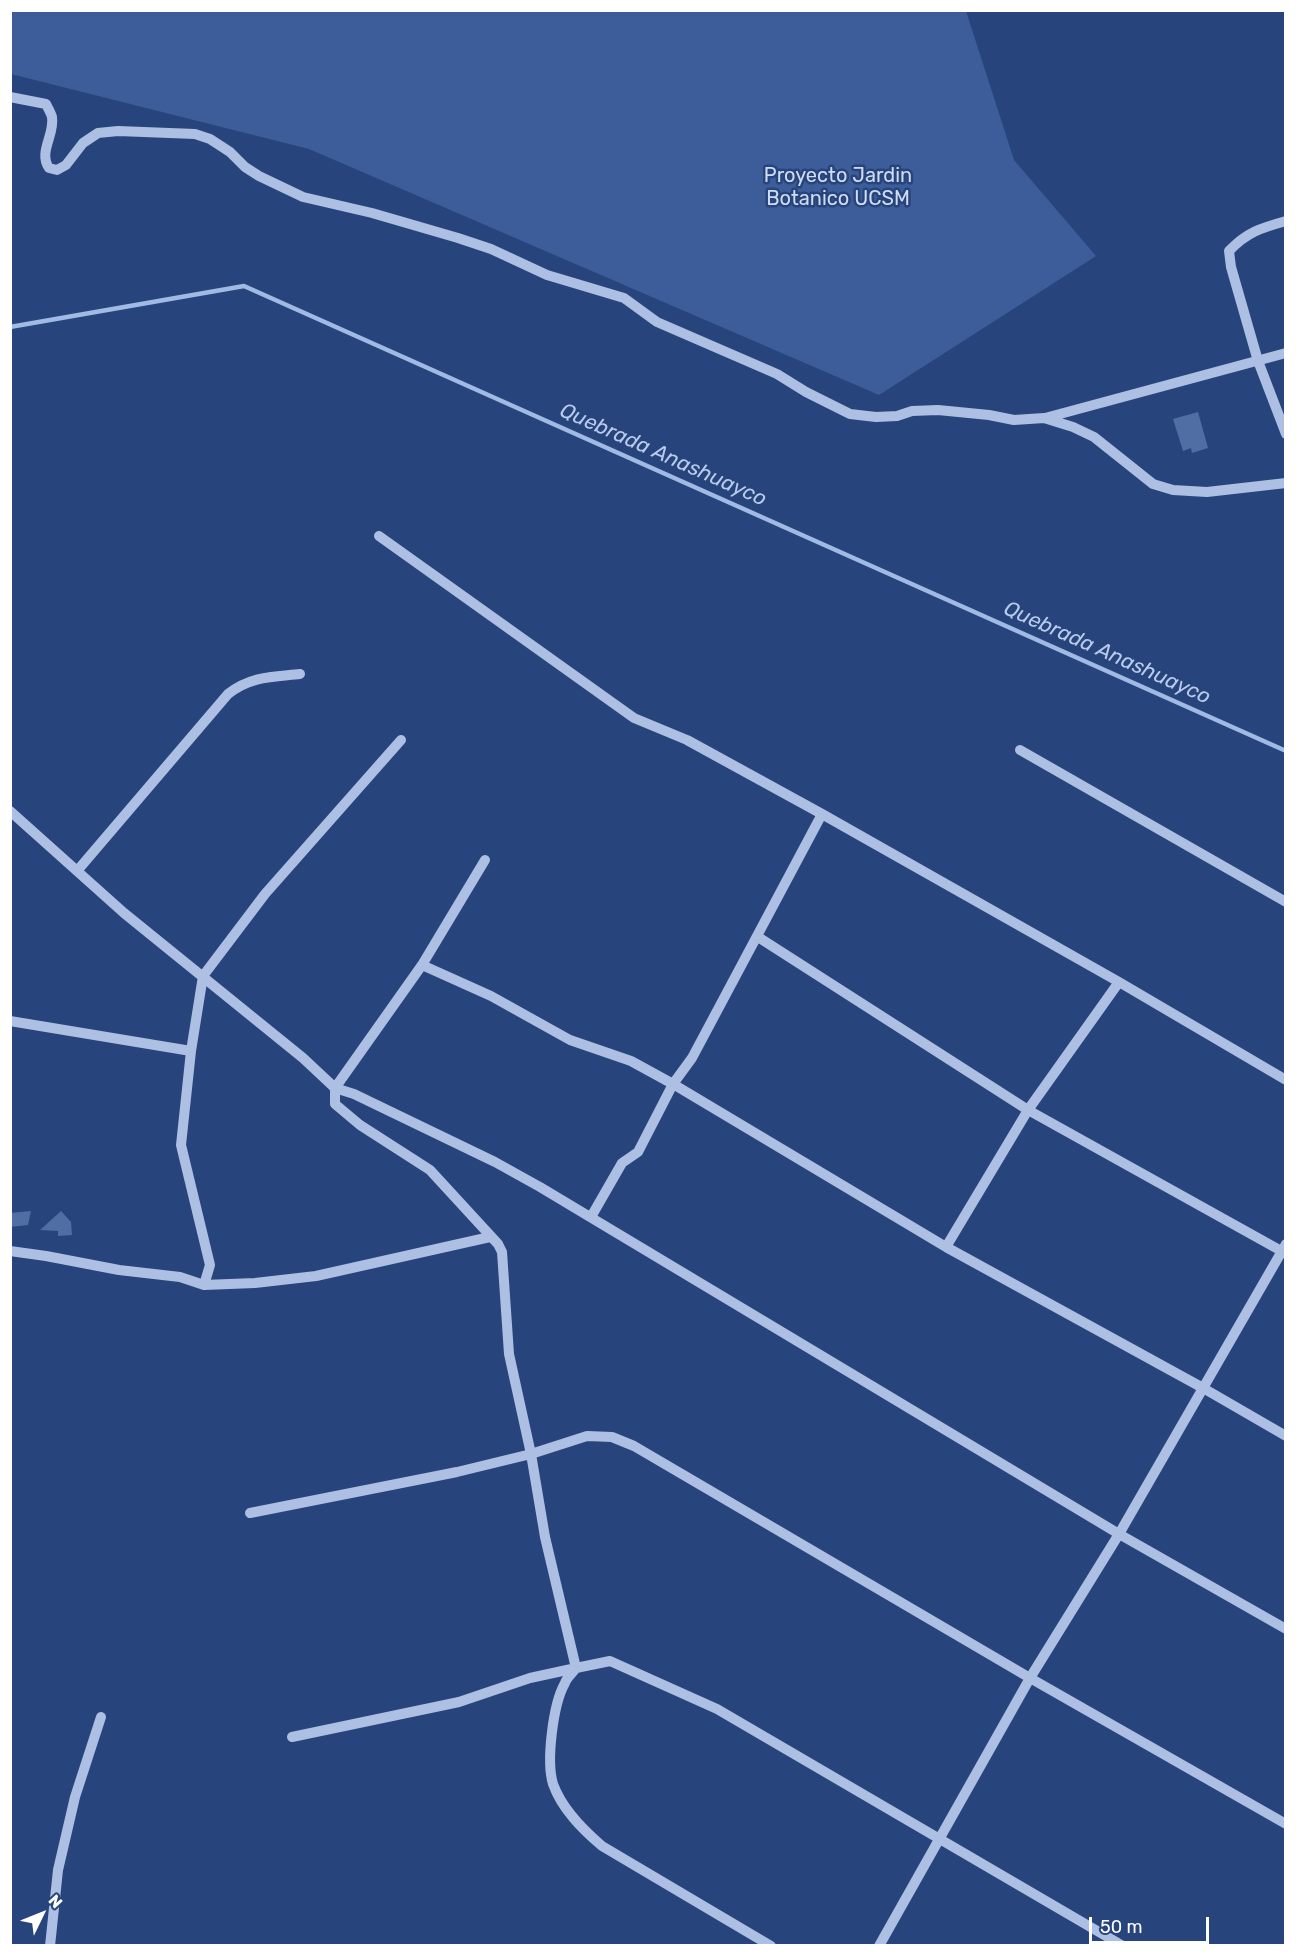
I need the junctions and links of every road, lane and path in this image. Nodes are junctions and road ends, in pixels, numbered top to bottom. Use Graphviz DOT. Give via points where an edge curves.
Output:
graph roads {
  1 [pos="10,97"];
  2 [pos="1286,221"];
  3 [pos="1286,353"];
  4 [pos="1258,361"];
  5 [pos="1044,418"];
  6 [pos="1286,434"];
  7 [pos="1286,483"];
  8 [pos="379,536"];
  9 [pos="300,674"];
  10 [pos="401,740"];
  11 [pos="1020,750"];
  12 [pos="10,811"];
  13 [pos="822,814"];
  14 [pos="485,860"];
  15 [pos="77,871"];
  16 [pos="1286,902"];
  17 [pos="758,937"];
  18 [pos="422,965"];
  19 [pos="203,976"];
  20 [pos="1119,982"];
  21 [pos="10,1021"];
  22 [pos="191,1051"];
  23 [pos="1286,1080"];
  24 [pos="673,1084"];
  25 [pos="335,1088"];
  26 [pos="1028,1110"];
  27 [pos="591,1217"];
  28 [pos="490,1237"];
  29 [pos="946,1247"];
  30 [pos="1284,1249"];
  31 [pos="10,1251"];
  32 [pos="204,1285"];
  33 [pos="1203,1388"];
  34 [pos="1286,1436"];
  35 [pos="531,1454"];
  36 [pos="250,1513"];
  37 [pos="1119,1534"];
  38 [pos="1286,1629"];
  39 [pos="576,1668"];
  40 [pos="1030,1678"];
  41 [pos="100,1717"];
  42 [pos="292,1737"];
  43 [pos="1286,1824"];
  44 [pos="939,1837"];
  45 [pos="50,1946"];
  46 [pos="771,1946"];
  47 [pos="879,1946"];
  48 [pos="1123,1946"];
  1 -- 5 [label="street" via="46,104 52,117 44,161 49,168 57,170 66,165 83,142 98,133 195,134 230,152 259,176 303,197 458,238 547,275 624,298 657,322 777,375 850,414 876,417 938,410 1014,420"];
  2 -- 4 [label="street" via="1256,230 1229,251"];
  3 -- 4 [label="street"];
  4 -- 5 [label="street"];
  4 -- 6 [label="street"];
  5 -- 7 [label="street" via="1094,437 1153,484 1173,490 1207,492"];
  8 -- 13 [label="street" via="634,718 687,740"];
  9 -- 15 [label="street" via="259,678 228,694"];
  10 -- 19 [label="street" via="265,894"];
  11 -- 16 [label="street"];
  12 -- 15 [label="street"];
  13 -- 17 [label="street"];
  13 -- 20 [label="street"];
  14 -- 18 [label="street"];
  15 -- 19 [label="street"];
  17 -- 24 [label="street" via="692,1058"];
  17 -- 26 [label="street"];
  18 -- 24 [label="street" via="491,996 570,1040 631,1061"];
  18 -- 25 [label="street"];
  19 -- 22 [label="street"];
  19 -- 25 [label="street"];
  20 -- 23 [label="street"];
  20 -- 26 [label="street"];
  21 -- 22 [label="street"];
  22 -- 32 [label="street" via="181,1144 210,1265"];
  24 -- 27 [label="street" via="638,1152 622,1163"];
  24 -- 29 [label="street"];
  25 -- 27 [label="street" via="495,1162"];
  25 -- 28 [label="street" via="335,1104 430,1170"];
  26 -- 29 [label="street"];
  26 -- 30 [label="street"];
  27 -- 37 [label="street"];
  28 -- 32 [label="street" via="316,1276"];
  28 -- 35 [label="street" via="502,1252 509,1354"];
  29 -- 33 [label="street"];
  30 -- 33 [label="street"];
  31 -- 32 [label="street" via="180,1277"];
  33 -- 34 [label="street"];
  33 -- 37 [label="street"];
  35 -- 36 [label="street"];
  35 -- 39 [label="street" via="545,1537"];
  35 -- 40 [label="street" via="587,1436 612,1437 634,1446"];
  37 -- 38 [label="street"];
  37 -- 40 [label="street"];
  39 -- 42 [label="street" via="530,1678 459,1702"];
  39 -- 44 [label="street" via="610,1661 717,1709"];
  39 -- 46 [label="street" via="565,1683 557,1706 550,1758 553,1783 565,1806 581,1828 602,1846"];
  40 -- 43 [label="street"];
  40 -- 44 [label="street"];
  41 -- 45 [label="street" via="58,1870"];
  44 -- 47 [label="street"];
  44 -- 48 [label="street"];
}
